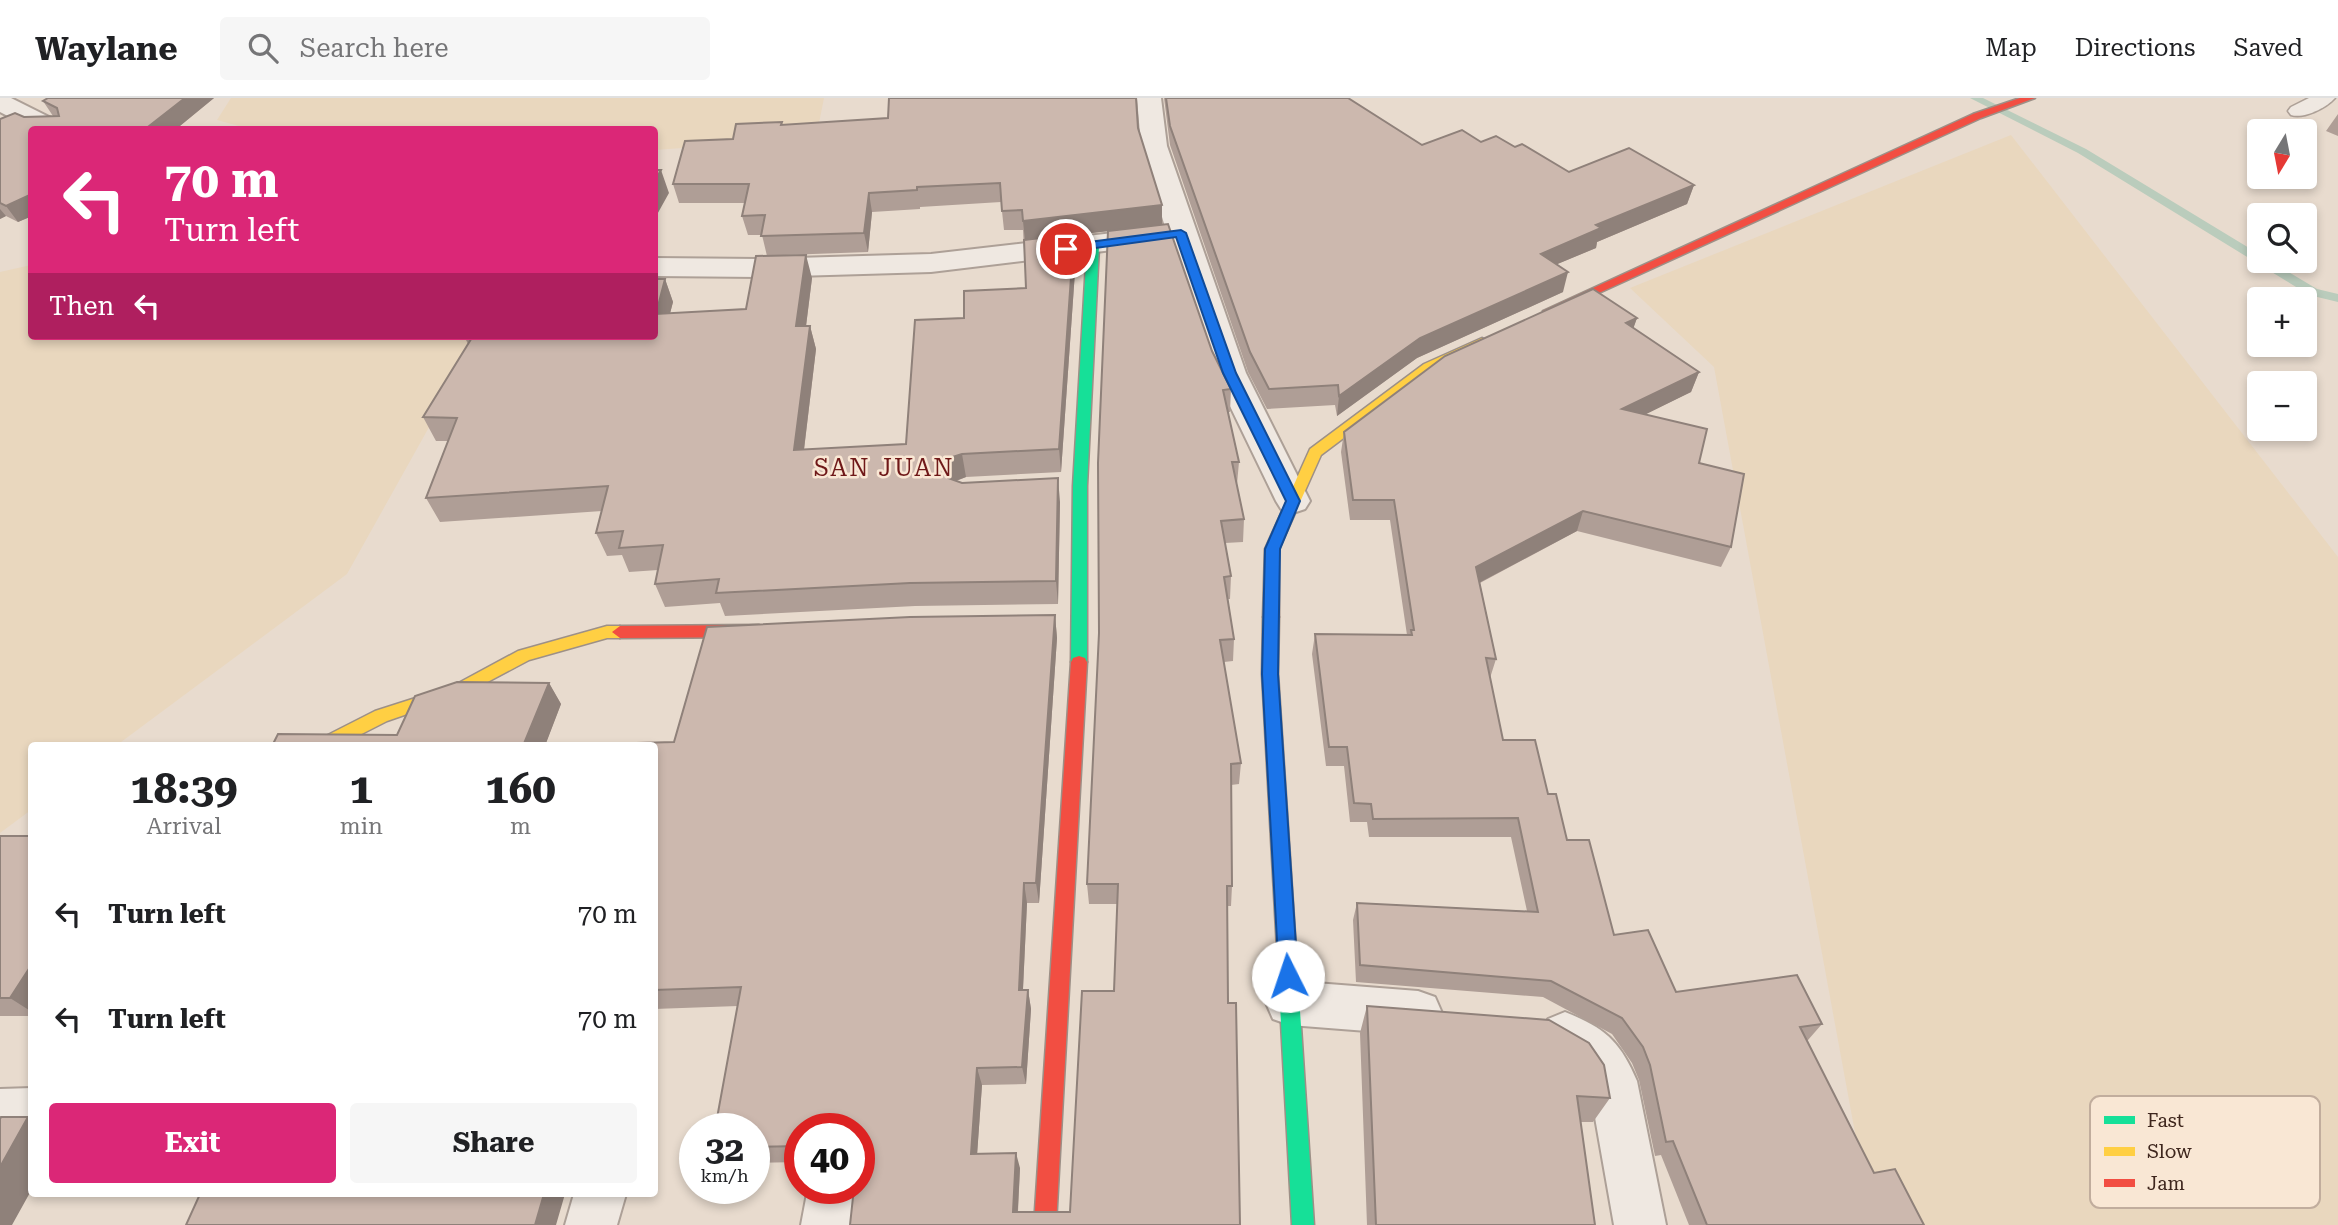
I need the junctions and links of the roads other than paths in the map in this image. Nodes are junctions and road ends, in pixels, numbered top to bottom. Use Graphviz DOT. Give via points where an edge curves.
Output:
graph roads {
  1 [pos="1149,98"];
  2 [pos="2325,98"];
  3 [pos="2028,99"];
  4 [pos="0,102"];
  5 [pos="2298,111"];
  6 [pos="48,126"];
  7 [pos="1181,233"];
  8 [pos="1093,246"];
  9 [pos="658,267"];
  10 [pos="1538,317"];
  11 [pos="1502,333"];
  12 [pos="1293,501"];
  13 [pos="776,630"];
  14 [pos="330,742"];
  15 [pos="1290,1003"];
  16 [pos="1463,1016"];
  17 [pos="1530,1021"];
  18 [pos="28,1113"];
  19 [pos="0,1114"];
  20 [pos="599,1197"];
  21 [pos="831,1204"];
  22 [pos="591,1225"];
  23 [pos="827,1225"];
  24 [pos="1045,1225"];
  25 [pos="1303,1225"];
  26 [pos="1640,1225"];
  1 -- 7 [label="street" via="1154,146"];
  2 -- 5 [label="lane"];
  3 -- 10 [label="street" via="1977,116"];
  4 -- 6 [label="street"];
  7 -- 8 [label="street"];
  7 -- 12 [label="street" via="1230,373"];
  8 -- 9 [label="street" via="931,263"];
  8 -- 24 [label="street" via="1067,487 1072,621"];
  11 -- 12 [label="street" via="1429,367 1315,452"];
  12 -- 15 [label="street" via="1272,549 1270,674"];
  13 -- 14 [label="street" via="607,632 524,655 459,690 381,716"];
  15 -- 16 [label="street"];
  15 -- 25 [label="street"];
  17 -- 26 [label="street" via="1543,1022 1593,1051 1613,1080"];
  18 -- 19 [label="street"];
  20 -- 22 [label="street"];
  21 -- 23 [label="street"];
}
